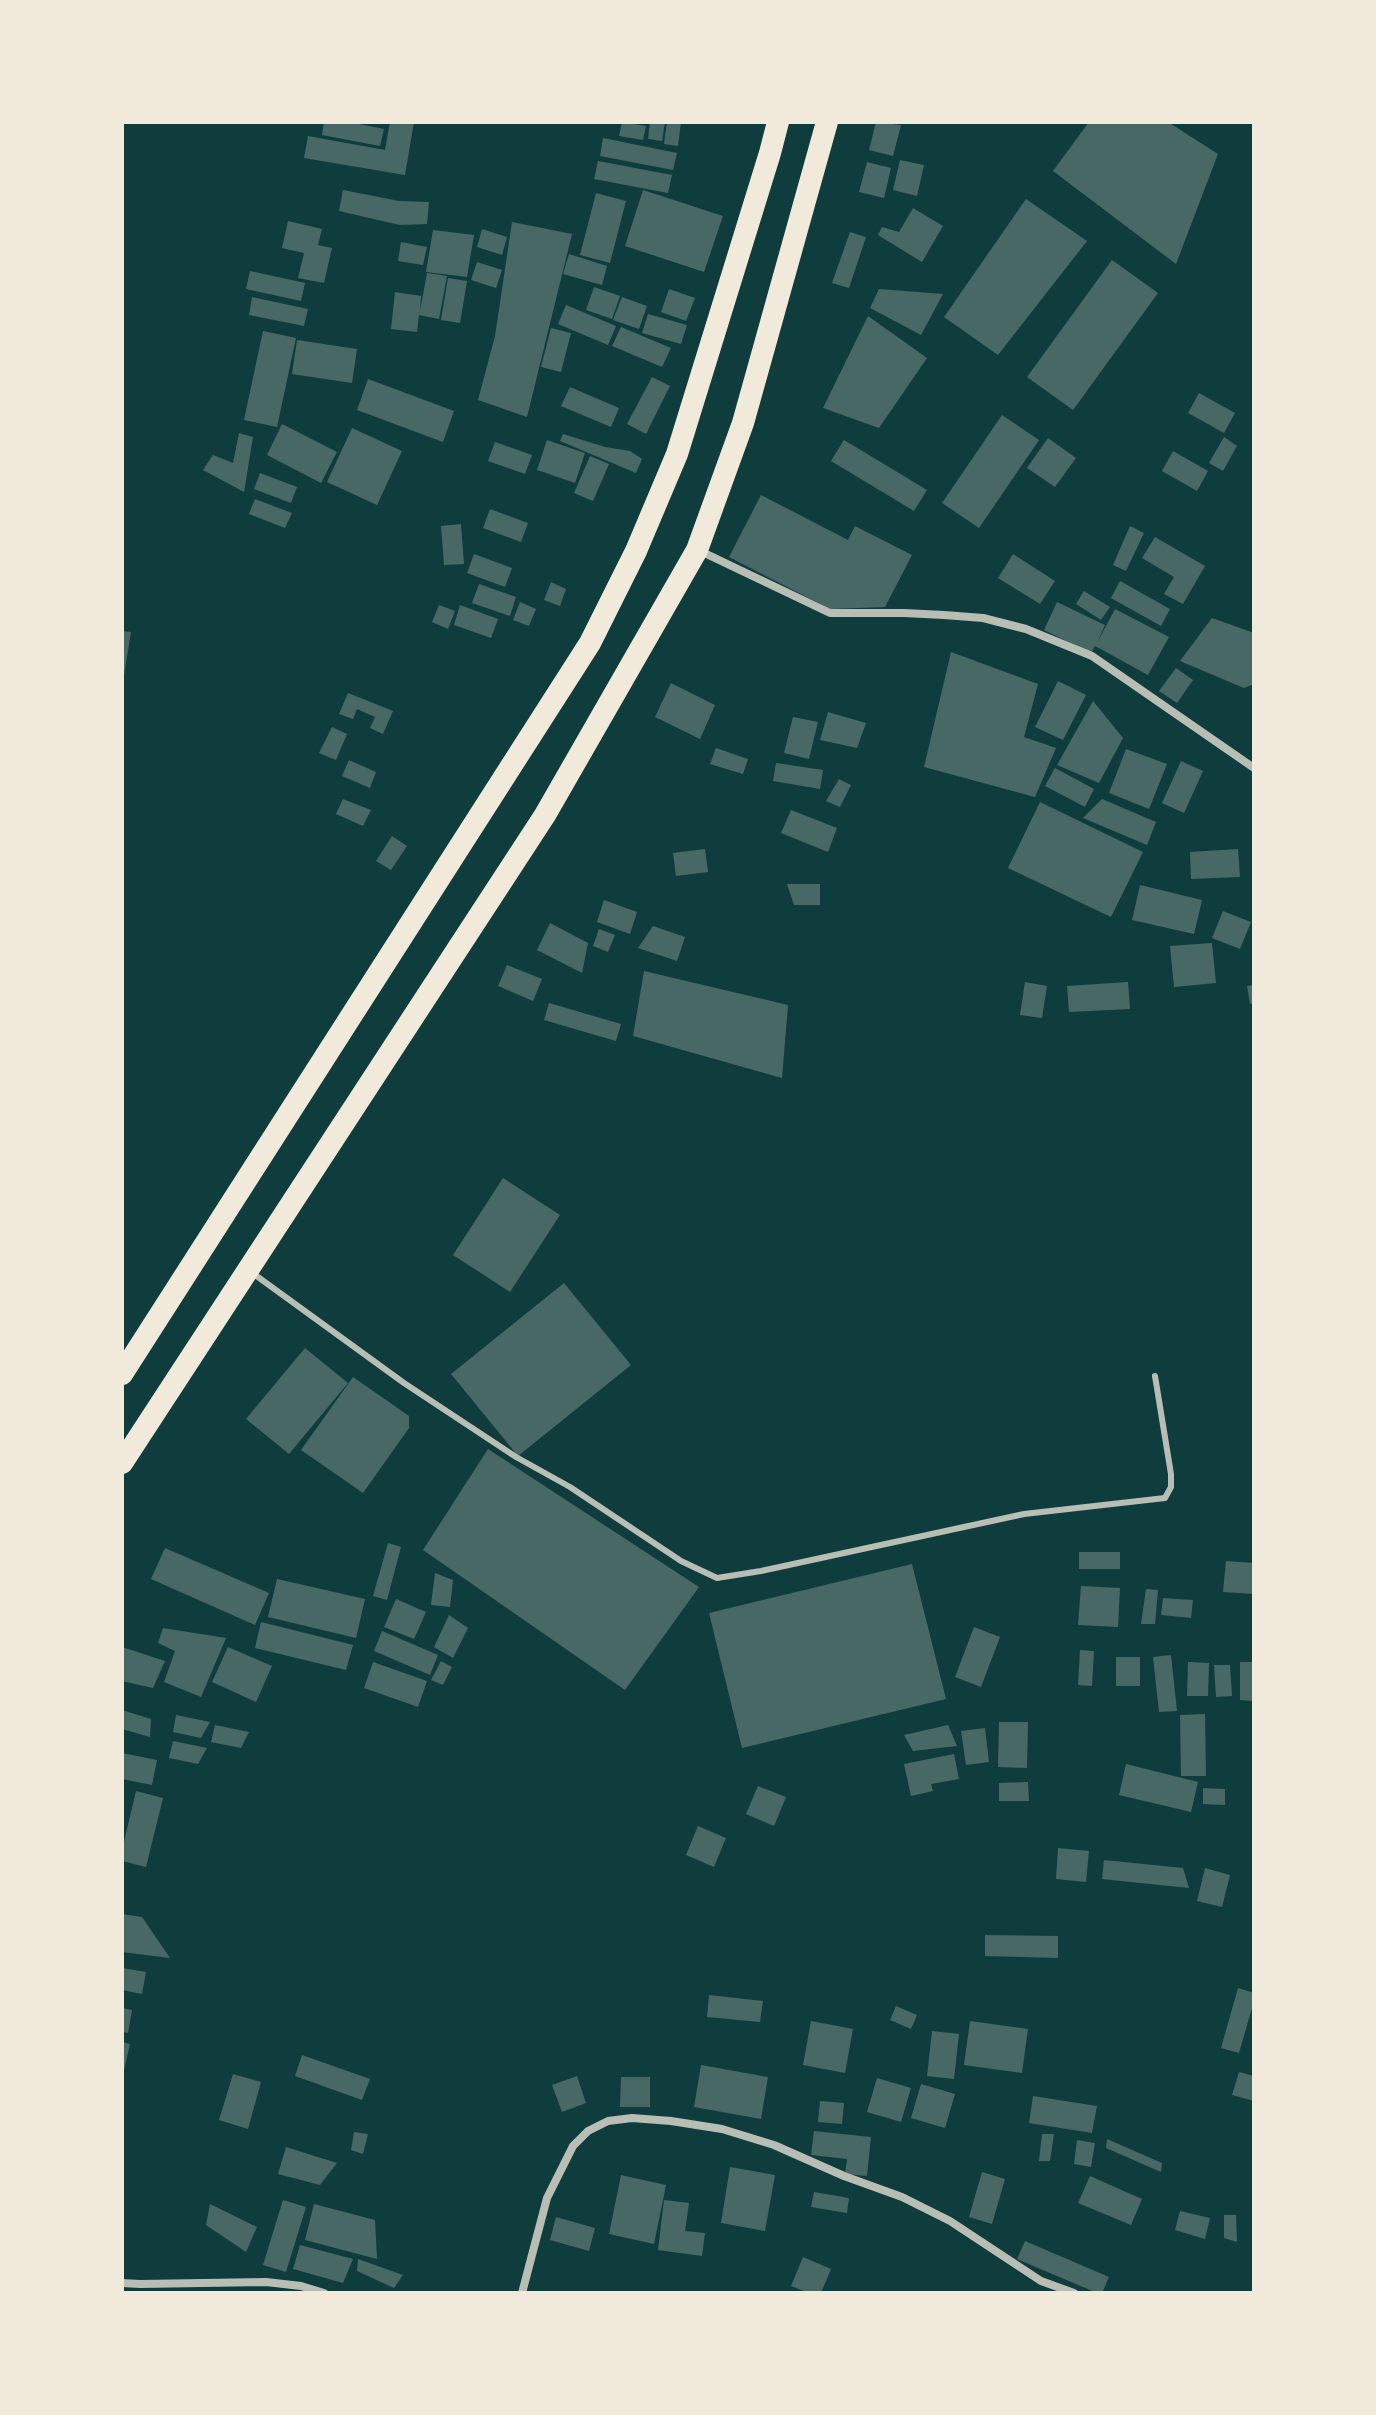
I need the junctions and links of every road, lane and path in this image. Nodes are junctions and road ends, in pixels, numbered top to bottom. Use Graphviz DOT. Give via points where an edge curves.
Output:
graph roads {
  1 [pos="778,122"];
  2 [pos="827,122"];
  3 [pos="697,550"];
  4 [pos="1254,768"];
  5 [pos="248,1270"];
  6 [pos="122,1374"];
  7 [pos="1155,1376"];
  8 [pos="122,1463"];
  9 [pos="122,2283"];
  10 [pos="324,2293"];
  11 [pos="522,2293"];
  12 [pos="1074,2293"];
  1 -- 6 [label="highway" via="677,454 590,643"];
  2 -- 3 [label="highway" via="743,423"];
  3 -- 4 [label="street" via="830,613 983,618 1026,629 1092,656"];
  3 -- 5 [label="highway" via="545,815"];
  5 -- 7 [label="lane" via="504,1449 681,1561 717,1578 1024,1514 1165,1498 1171,1474"];
  5 -- 8 [label="highway"];
  9 -- 10 [label="street" via="266,2282"];
  11 -- 12 [label="street" via="547,2198 573,2146 608,2121 632,2118 722,2129 774,2145 902,2197 950,2221 1041,2281"];
}
